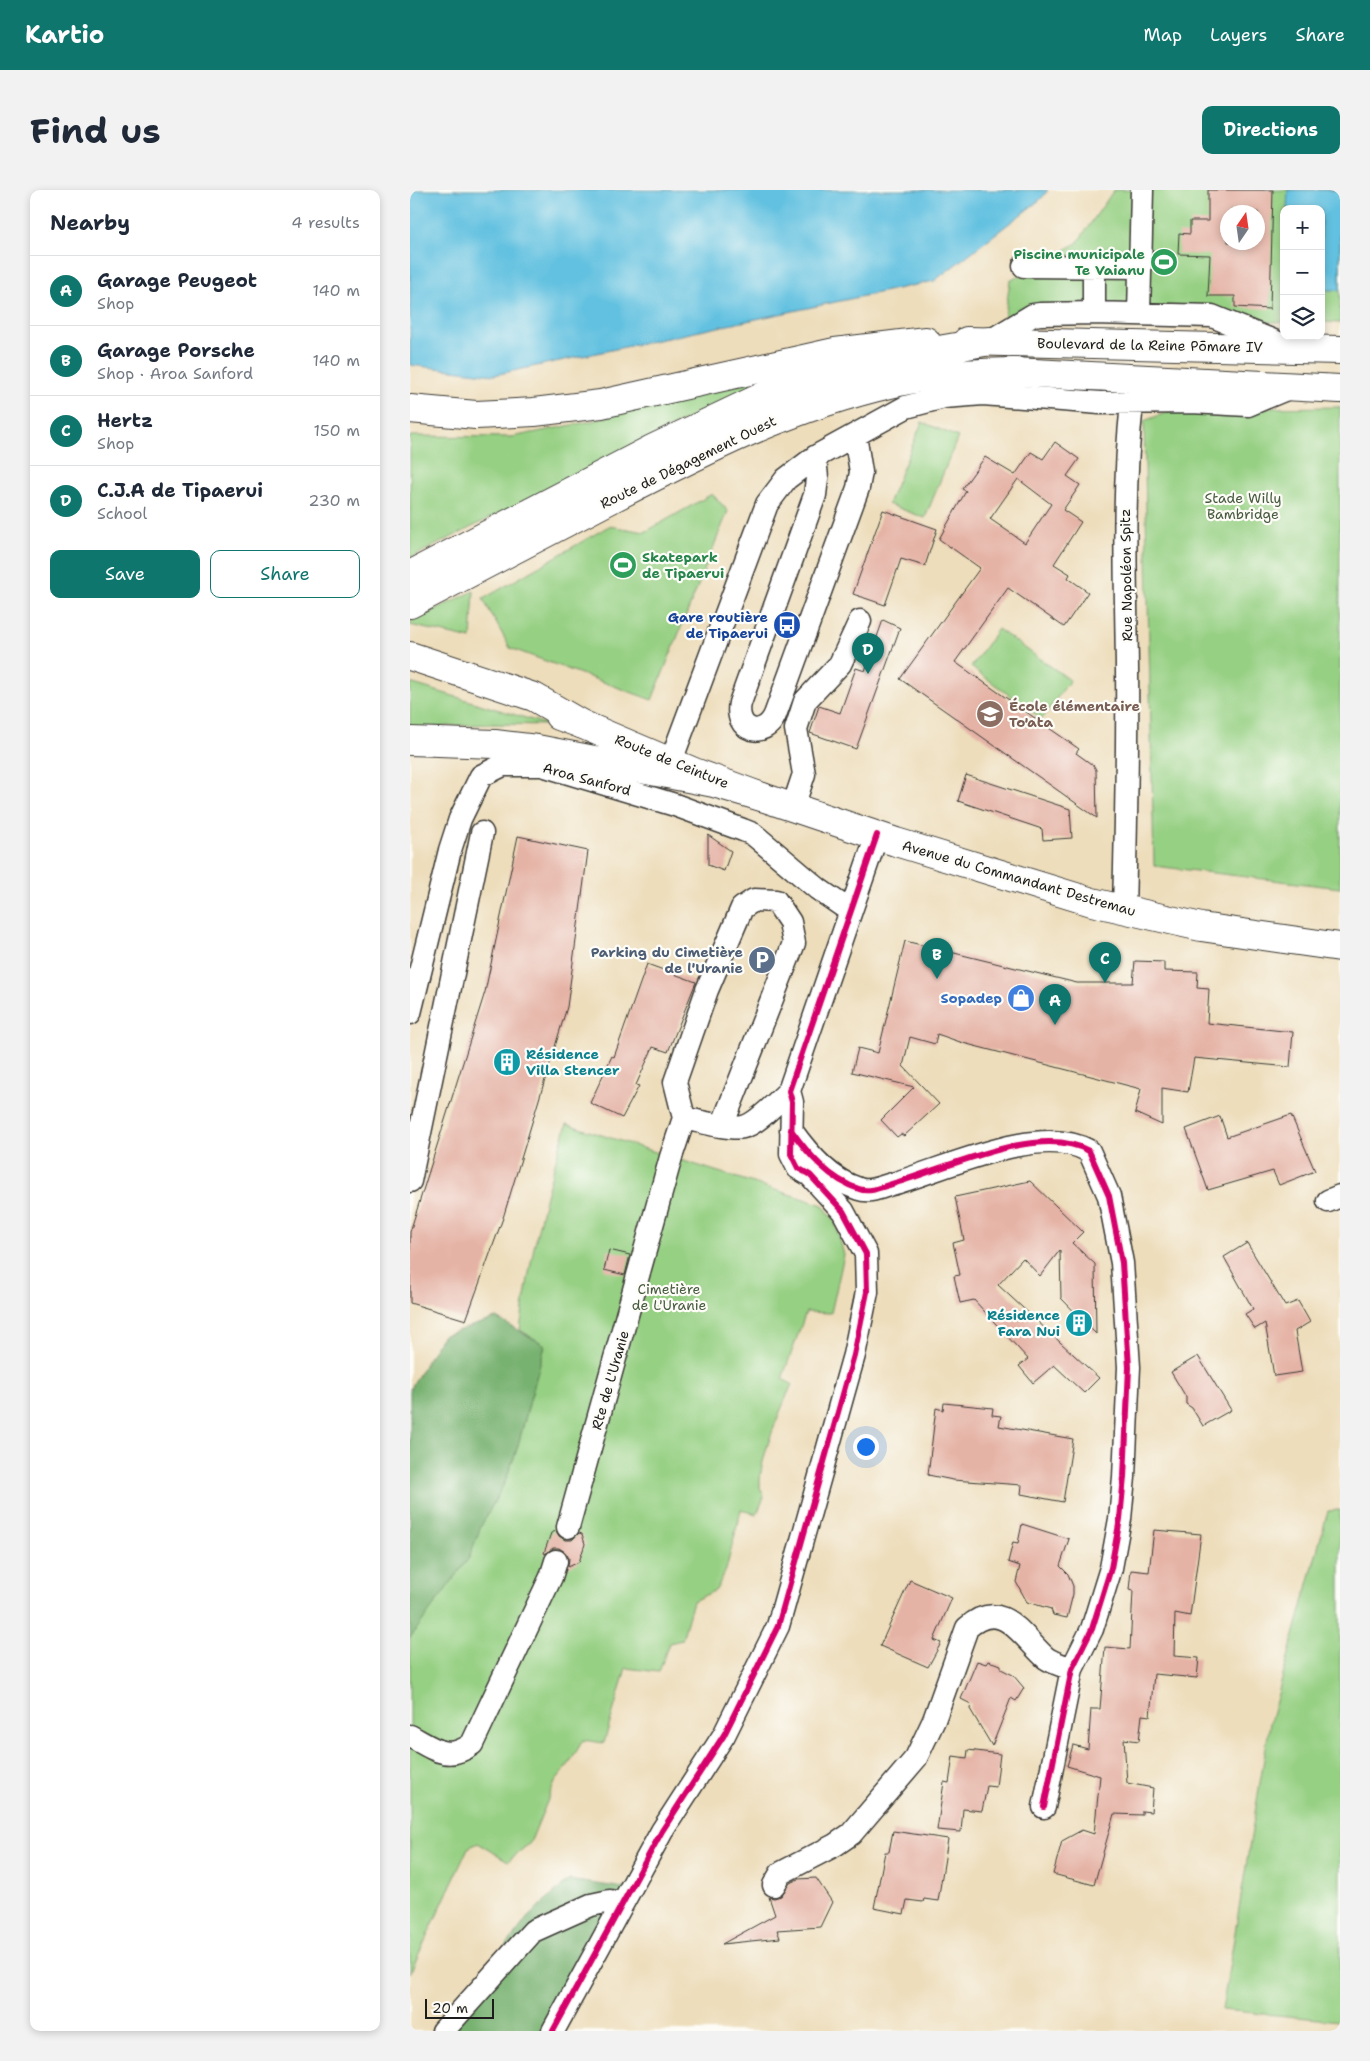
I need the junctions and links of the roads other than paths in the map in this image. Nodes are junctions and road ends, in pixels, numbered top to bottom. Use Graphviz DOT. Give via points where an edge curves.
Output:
graph roads {
  1 [pos="1142,190"];
  2 [pos="1024,266"];
  3 [pos="1094,266"];
  4 [pos="1140,267"];
  5 [pos="1094,313"];
  6 [pos="1139,314"];
  7 [pos="990,341"];
  8 [pos="1292,348"];
  9 [pos="1340,350"];
  10 [pos="1292,387"];
  11 [pos="1340,389"];
  12 [pos="1132,404"];
  13 [pos="410,409"];
  14 [pos="855,435"];
  15 [pos="815,457"];
  16 [pos="410,575"];
  17 [pos="410,604"];
  18 [pos="860,621"];
  19 [pos="410,656"];
  20 [pos="410,667"];
  21 [pos="581,724"];
  22 [pos="410,741"];
  23 [pos="671,761"];
  24 [pos="762,797"];
  25 [pos="793,807"];
  26 [pos="482,834"];
  27 [pos="877,835"];
  28 [pos="1124,910"];
  29 [pos="850,911"];
  30 [pos="1340,946"];
  31 [pos="410,1013"];
  32 [pos="790,1091"];
  33 [pos="684,1118"];
  34 [pos="722,1126"];
  35 [pos="791,1130"];
  36 [pos="410,1181"];
  37 [pos="568,1527"];
  38 [pos="556,1561"];
  39 [pos="1072,1669"];
  40 [pos="410,1736"];
  41 [pos="1044,1807"];
  42 [pos="774,1885"];
  43 [pos="621,1903"];
  44 [pos="443,2031"];
  45 [pos="553,2031"];
  1 -- 4 [label="street"];
  2 -- 3 [label="street"];
  3 -- 4 [label="street"];
  3 -- 5 [label="street"];
  4 -- 6 [label="street"];
  5 -- 6 [label="street"];
  5 -- 7 [label="street" via="1033,315"];
  6 -- 8 [label="street" via="1212,316"];
  7 -- 8 [label="main road, Boulevard de la Reine Pōmare IV"];
  7 -- 13 [label="main road" via="922,340 835,352 592,405 534,412 476,415"];
  7 -- 16 [label="main road, Route de Dégagement Ouest" via="859,364 766,395 652,449"];
  8 -- 9 [label="main road, Boulevard de la Reine Pōmare IV"];
  10 -- 11 [label="main road"];
  10 -- 12 [label="street" via="1248,404"];
  10 -- 17 [label="main road, Route de Dégagement Ouest" via="1014,372 895,382 764,424 676,465"];
  12 -- 14 [label="street" via="983,394 944,397 906,408"];
  12 -- 28 [label="street, Rue Napoléon Spitz" via="1125,506 1127,727"];
  14 -- 15 [label="street"];
  14 -- 15 [label="street" via="861,480 772,723 758,730 740,719 738,711 815,495"];
  15 -- 23 [label="street" via="786,479 767,504"];
  18 -- 25 [label="street" via="840,664 805,701 796,729 804,774"];
  19 -- 21 [label="main road" via="534,696"];
  20 -- 21 [label="main road"];
  21 -- 23 [label="main road, Route de Ceinture"];
  22 -- 24 [label="main road" via="537,748 714,783"];
  23 -- 24 [label="main road, Route de Ceinture"];
  24 -- 25 [label="main road, Avenue du Commandant Destremau"];
  25 -- 27 [label="main road, Avenue du Commandant Destremau"];
  26 -- 36 [label="street"];
  27 -- 28 [label="main road, Avenue du Commandant Destremau"];
  27 -- 29 [label="street"];
  28 -- 30 [label="main road, Avenue du Commandant Destremau" via="1247,934"];
  29 -- 31 [label="street, Aroa Sanford" via="818,889 754,834 675,805 542,765 503,765 480,776 460,819"];
  29 -- 32 [label="street"];
  32 -- 34 [label="street" via="743,1128"];
  32 -- 35 [label="street"];
  33 -- 34 [label="street"];
  33 -- 34 [label="street" via="676,1082 707,990 742,908 754,900 776,901 790,922 794,943"];
  33 -- 37 [label="street, Rte de L'Uranie"];
  35 -- 39 [label="street" via="832,1176 860,1190 917,1177 991,1151 1054,1141 1089,1151 1109,1196 1116,1224 1129,1367 1120,1519 1111,1568 1089,1635"];
  35 -- 43 [label="street" via="791,1154 798,1168 810,1176 843,1212 866,1254 867,1292 854,1355 778,1626 724,1735 662,1831"];
  38 -- 40 [label="street" via="472,1744 461,1752 445,1753"];
  39 -- 41 [label="street"];
  39 -- 42 [label="street" via="1048,1660 1007,1619 986,1617 975,1621 968,1628 934,1720 916,1758 851,1834 781,1873"];
  43 -- 44 [label="street" via="591,1905 533,1931"];
  43 -- 45 [label="street"];
}
